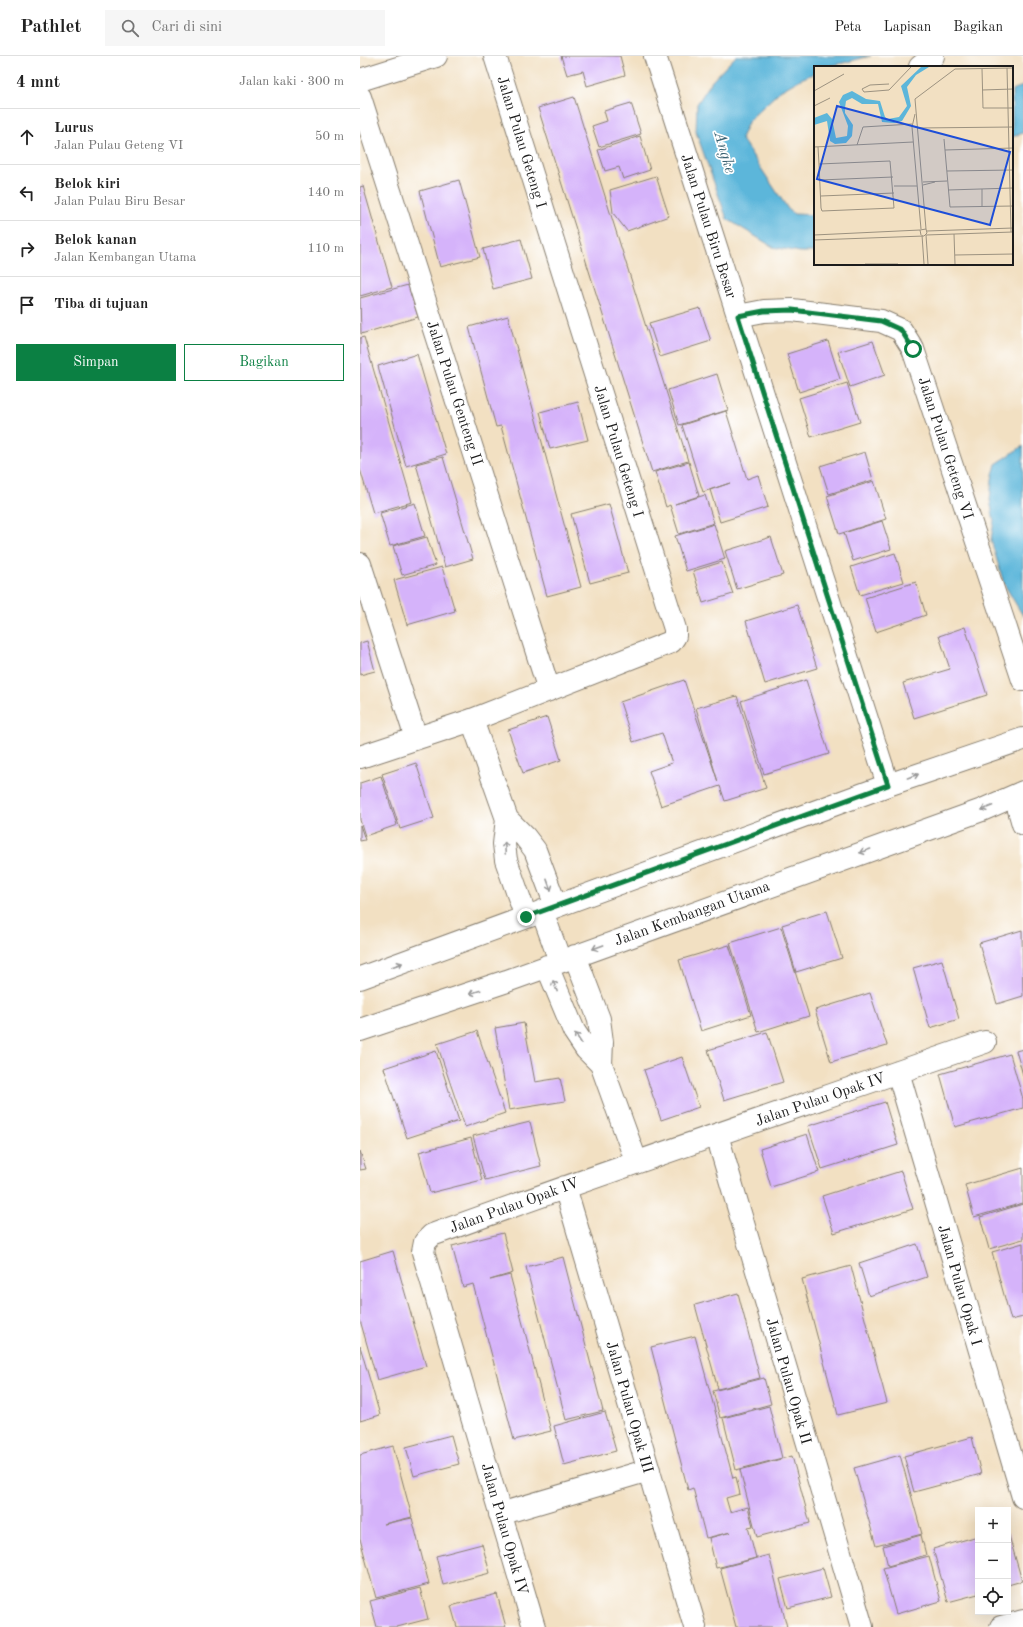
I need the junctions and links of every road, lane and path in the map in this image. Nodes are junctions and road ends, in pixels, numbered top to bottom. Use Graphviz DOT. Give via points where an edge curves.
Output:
graph roads {
  1 [pos="436,56"];
  2 [pos="495,56"];
  3 [pos="655,56"];
  4 [pos="933,56"];
  5 [pos="921,66"];
  6 [pos="360,80"];
  7 [pos="360,97"];
  8 [pos="738,316"];
  9 [pos="360,564"];
  10 [pos="1023,680"];
  11 [pos="549,690"];
  12 [pos="472,720"];
  13 [pos="416,738"];
  14 [pos="1023,739"];
  15 [pos="360,757"];
  16 [pos="888,785"];
  17 [pos="1019,794"];
  18 [pos="507,819"];
  19 [pos="1023,824"];
  20 [pos="541,912"];
  21 [pos="561,961"];
  22 [pos="360,978"];
  23 [pos="360,1030"];
  24 [pos="985,1042"];
  25 [pos="600,1064"];
  26 [pos="898,1072"];
  27 [pos="717,1135"];
  28 [pos="636,1161"];
  29 [pos="565,1187"];
  30 [pos="649,1470"];
  31 [pos="1023,1497"];
  32 [pos="500,1514"];
  33 [pos="1023,1621"];
  34 [pos="534,1627"];
  35 [pos="695,1627"];
  36 [pos="862,1627"];
  37 [pos="1001,1627"];
  1 -- 6 [label="street"];
  2 -- 11 [label="street, Jalan Pulau Geteng I" via="675,629 675,636 671,642"];
  3 -- 8 [label="street, Jalan Pulau Biru Besar"];
  4 -- 5 [label="street"];
  7 -- 11 [label="street, Jalan Pulau Genteng II"];
  8 -- 10 [label="street, Jalan Pulau Geteng VI" via="764,311 792,310 881,321 901,330 913,349"];
  8 -- 16 [label="street, Jalan Pulau Biru Besar"];
  9 -- 13 [label="street"];
  11 -- 12 [label="street, Jalan Pulau Geteng I"];
  12 -- 13 [label="street, Jalan Pulau Geteng I"];
  12 -- 18 [label="street"];
  13 -- 15 [label="street, Jalan Pulau Geteng I"];
  16 -- 14 [label="street, one-way"];
  16 -- 20 [label="street"];
  17 -- 19 [label="street"];
  17 -- 21 [label="street, Jalan Kembangan Utama, one-way" via="982,810"];
  20 -- 18 [label="street, one-way" via="506,860 504,844"];
  18 -- 20 [label="street, one-way" via="535,850"];
  20 -- 21 [label="street"];
  22 -- 20 [label="street, one-way"];
  21 -- 23 [label="street, Jalan Kembangan Utama, one-way"];
  25 -- 21 [label="street, one-way" via="586,1049 574,1030"];
  21 -- 25 [label="street" via="599,1019 602,1042"];
  24 -- 26 [label="street, Jalan Pulau Opak IV"];
  25 -- 28 [label="street"];
  26 -- 27 [label="street, Jalan Pulau Opak IV"];
  26 -- 31 [label="street, Jalan Pulau Opak I"];
  27 -- 28 [label="street, Jalan Pulau Opak IV"];
  27 -- 36 [label="street, Jalan Pulau Opak II"];
  28 -- 29 [label="street, Jalan Pulau Opak IV"];
  29 -- 30 [label="street, Jalan Pulau Opak III"];
  29 -- 32 [label="street, Jalan Pulau Opak IV" via="432,1235 425,1242 423,1252"];
  30 -- 32 [label="street"];
  30 -- 35 [label="street, Jalan Pulau Opak III"];
  32 -- 34 [label="street, Jalan Pulau Opak IV"];
  33 -- 37 [label="street"];
}
